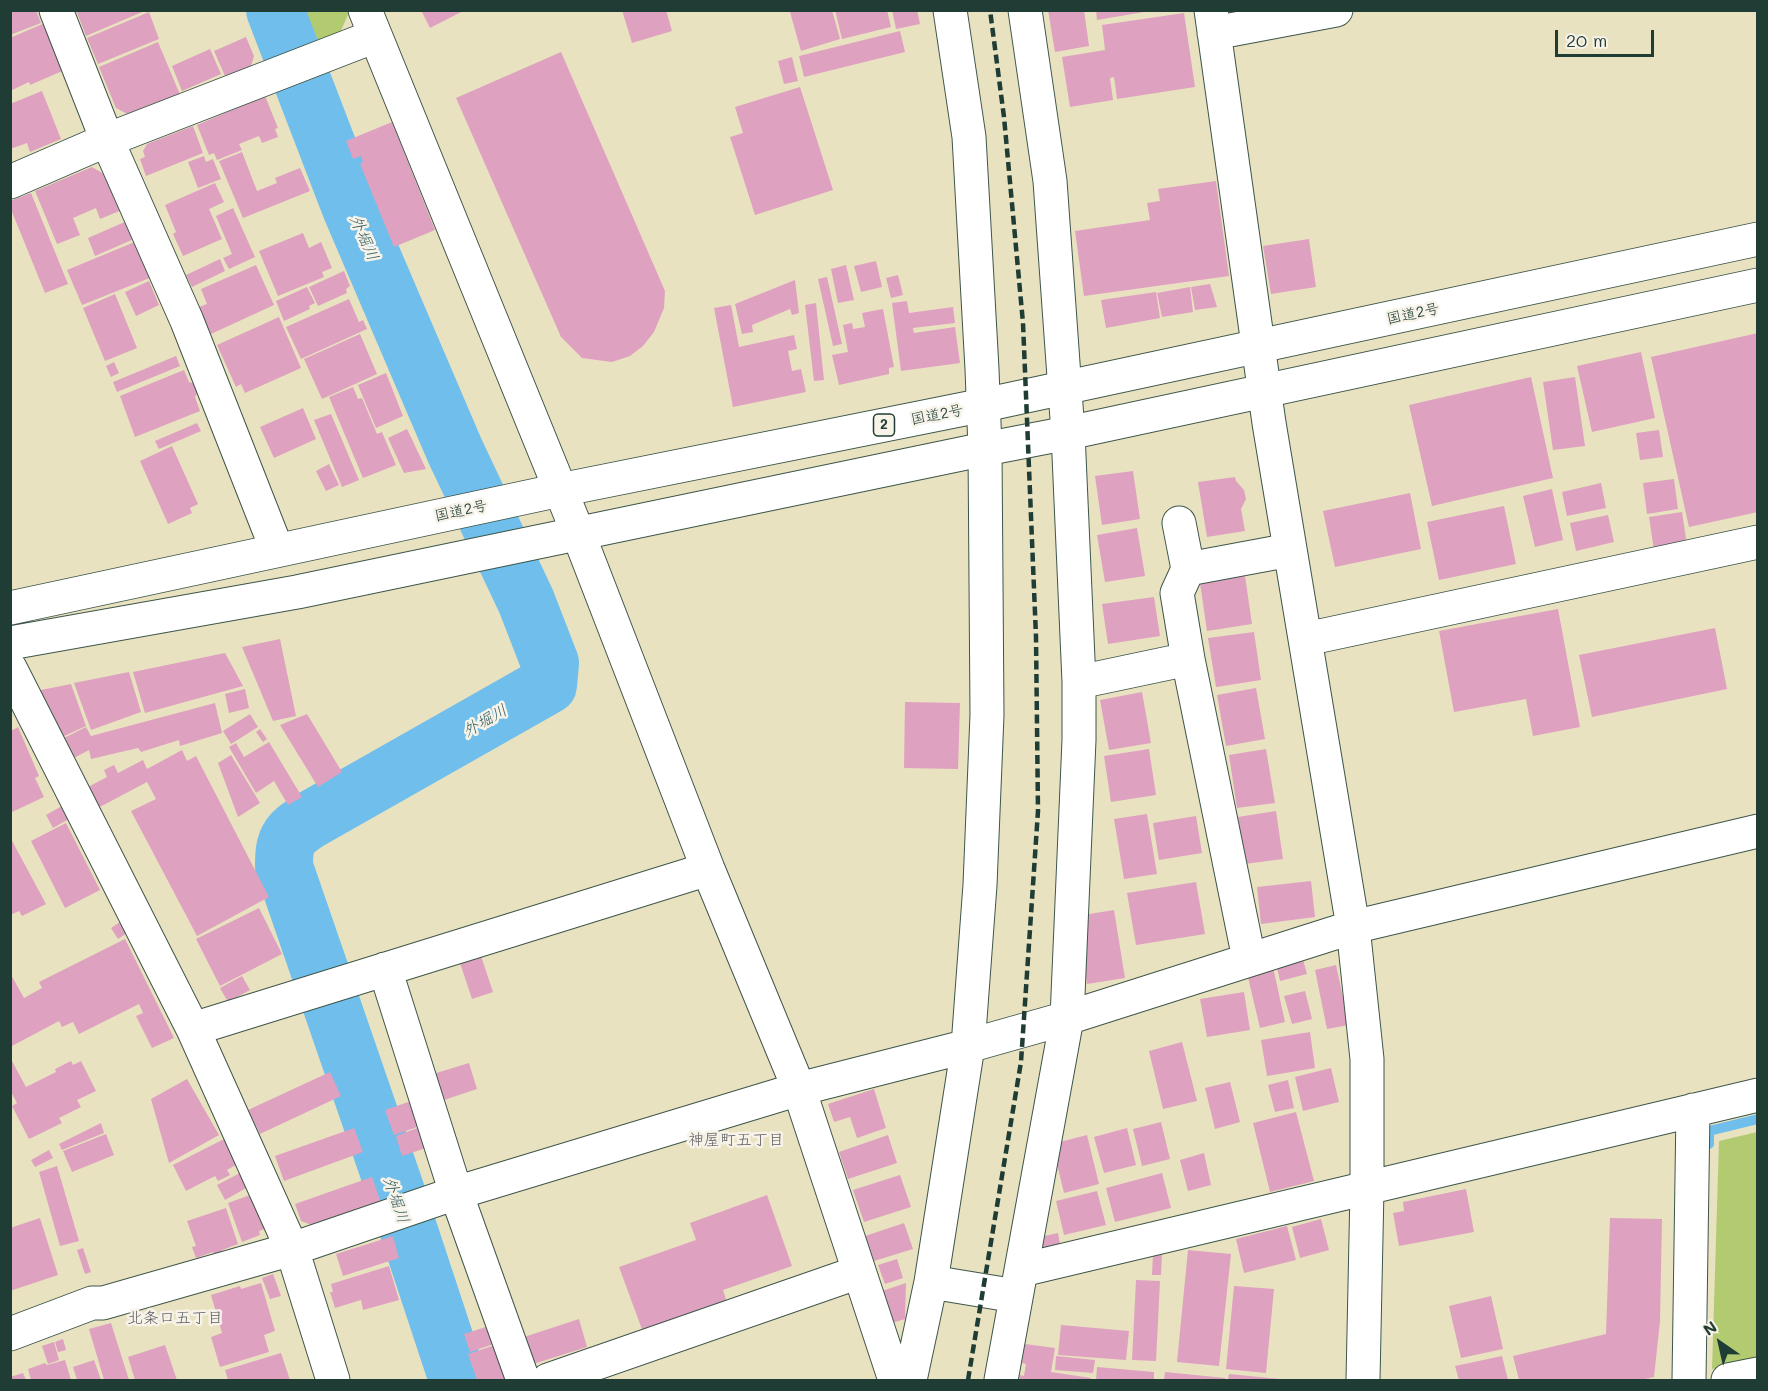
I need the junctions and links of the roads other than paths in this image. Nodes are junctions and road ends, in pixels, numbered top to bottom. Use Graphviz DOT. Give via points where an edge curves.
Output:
graph roads {
  1 [pos="56,10"];
  2 [pos="950,10"];
  3 [pos="1025,10"];
  4 [pos="1336,10"];
  5 [pos="1213,22"];
  6 [pos="370,23"];
  7 [pos="106,140"];
  8 [pos="10,182"];
  9 [pos="1758,239"];
  10 [pos="1758,285"];
  11 [pos="1258,348"];
  12 [pos="1064,388"];
  13 [pos="1264,391"];
  14 [pos="984,405"];
  15 [pos="1068,433"];
  16 [pos="986,449"];
  17 [pos="560,490"];
  18 [pos="1179,523"];
  19 [pos="578,533"];
  20 [pos="1758,542"];
  21 [pos="277,550"];
  22 [pos="1290,550"];
  23 [pos="1188,569"];
  24 [pos="10,608"];
  25 [pos="1306,639"];
  26 [pos="10,643"];
  27 [pos="1188,659"];
  28 [pos="10,668"];
  29 [pos="1080,682"];
  30 [pos="1758,831"];
  31 [pos="708,869"];
  32 [pos="1353,927"];
  33 [pos="1249,959"];
  34 [pos="385,969"];
  35 [pos="1067,1018"];
  36 [pos="193,1029"];
  37 [pos="968,1046"];
  38 [pos="799,1089"];
  39 [pos="1758,1095"];
  40 [pos="1694,1110"];
  41 [pos="1367,1189"];
  42 [pos="456,1193"];
  43 [pos="292,1249"];
  44 [pos="859,1272"];
  45 [pos="931,1282"];
  46 [pos="1019,1283"];
  47 [pos="10,1334"];
  48 [pos="1758,1374"];
  49 [pos="333,1380"];
  50 [pos="523,1380"];
  51 [pos="548,1380"];
  52 [pos="895,1380"];
  53 [pos="910,1380"];
  54 [pos="1001,1380"];
  55 [pos="1363,1380"];
  56 [pos="1689,1380"];
  57 [pos="1728,1380"];
  1 -- 7 [label="main road"];
  2 -- 14 [label="main road" via="969,137"];
  3 -- 12 [label="main road" via="1050,181"];
  4 -- 5 [label="main road"];
  5 -- 11 [label="main road"];
  6 -- 7 [label="main road"];
  6 -- 17 [label="main road"];
  7 -- 8 [label="main road"];
  7 -- 21 [label="main road" via="188,321"];
  9 -- 11 [label="main road, 国道2号 / 2"];
  10 -- 13 [label="main road"];
  11 -- 12 [label="main road, 国道2号 / 2"];
  11 -- 13 [label="main road"];
  12 -- 14 [label="main road, 国道2号 / 2"];
  12 -- 15 [label="main road"];
  13 -- 15 [label="main road"];
  13 -- 22 [label="main road"];
  14 -- 16 [label="main road"];
  14 -- 17 [label="main road, 国道2号 / 2"];
  15 -- 16 [label="main road"];
  15 -- 29 [label="main road"];
  16 -- 19 [label="main road"];
  16 -- 37 [label="main road" via="987,715"];
  17 -- 19 [label="main road"];
  17 -- 21 [label="main road, 国道2号 / 2"];
  18 -- 23 [label="main road"];
  19 -- 26 [label="main road" via="297,592"];
  19 -- 31 [label="main road"];
  20 -- 25 [label="main road"];
  21 -- 24 [label="main road, 国道2号 / 2"];
  22 -- 23 [label="main road"];
  22 -- 25 [label="main road"];
  23 -- 27 [label="main road" via="1177,593"];
  25 -- 32 [label="main road"];
  27 -- 29 [label="main road"];
  27 -- 33 [label="main road"];
  28 -- 36 [label="main road"];
  29 -- 35 [label="main road"];
  30 -- 32 [label="main road"];
  31 -- 34 [label="main road"];
  31 -- 38 [label="main road"];
  32 -- 33 [label="main road"];
  32 -- 41 [label="main road" via="1367,1059"];
  33 -- 35 [label="main road"];
  34 -- 36 [label="main road"];
  34 -- 42 [label="main road"];
  35 -- 37 [label="main road"];
  35 -- 46 [label="main road"];
  36 -- 43 [label="main road"];
  37 -- 38 [label="main road"];
  37 -- 45 [label="main road"];
  38 -- 42 [label="main road"];
  38 -- 44 [label="main road"];
  39 -- 40 [label="main road"];
  40 -- 41 [label="main road"];
  40 -- 56 [label="main road"];
  41 -- 46 [label="main road"];
  41 -- 55 [label="main road"];
  42 -- 43 [label="main road"];
  42 -- 50 [label="main road"];
  43 -- 47 [label="main road" via="92,1303"];
  43 -- 49 [label="main road"];
  44 -- 51 [label="main road"];
  44 -- 52 [label="main road"];
  45 -- 46 [label="main road"];
  45 -- 53 [label="main road"];
  46 -- 54 [label="main road"];
  48 -- 57 [label="main road"];
}
